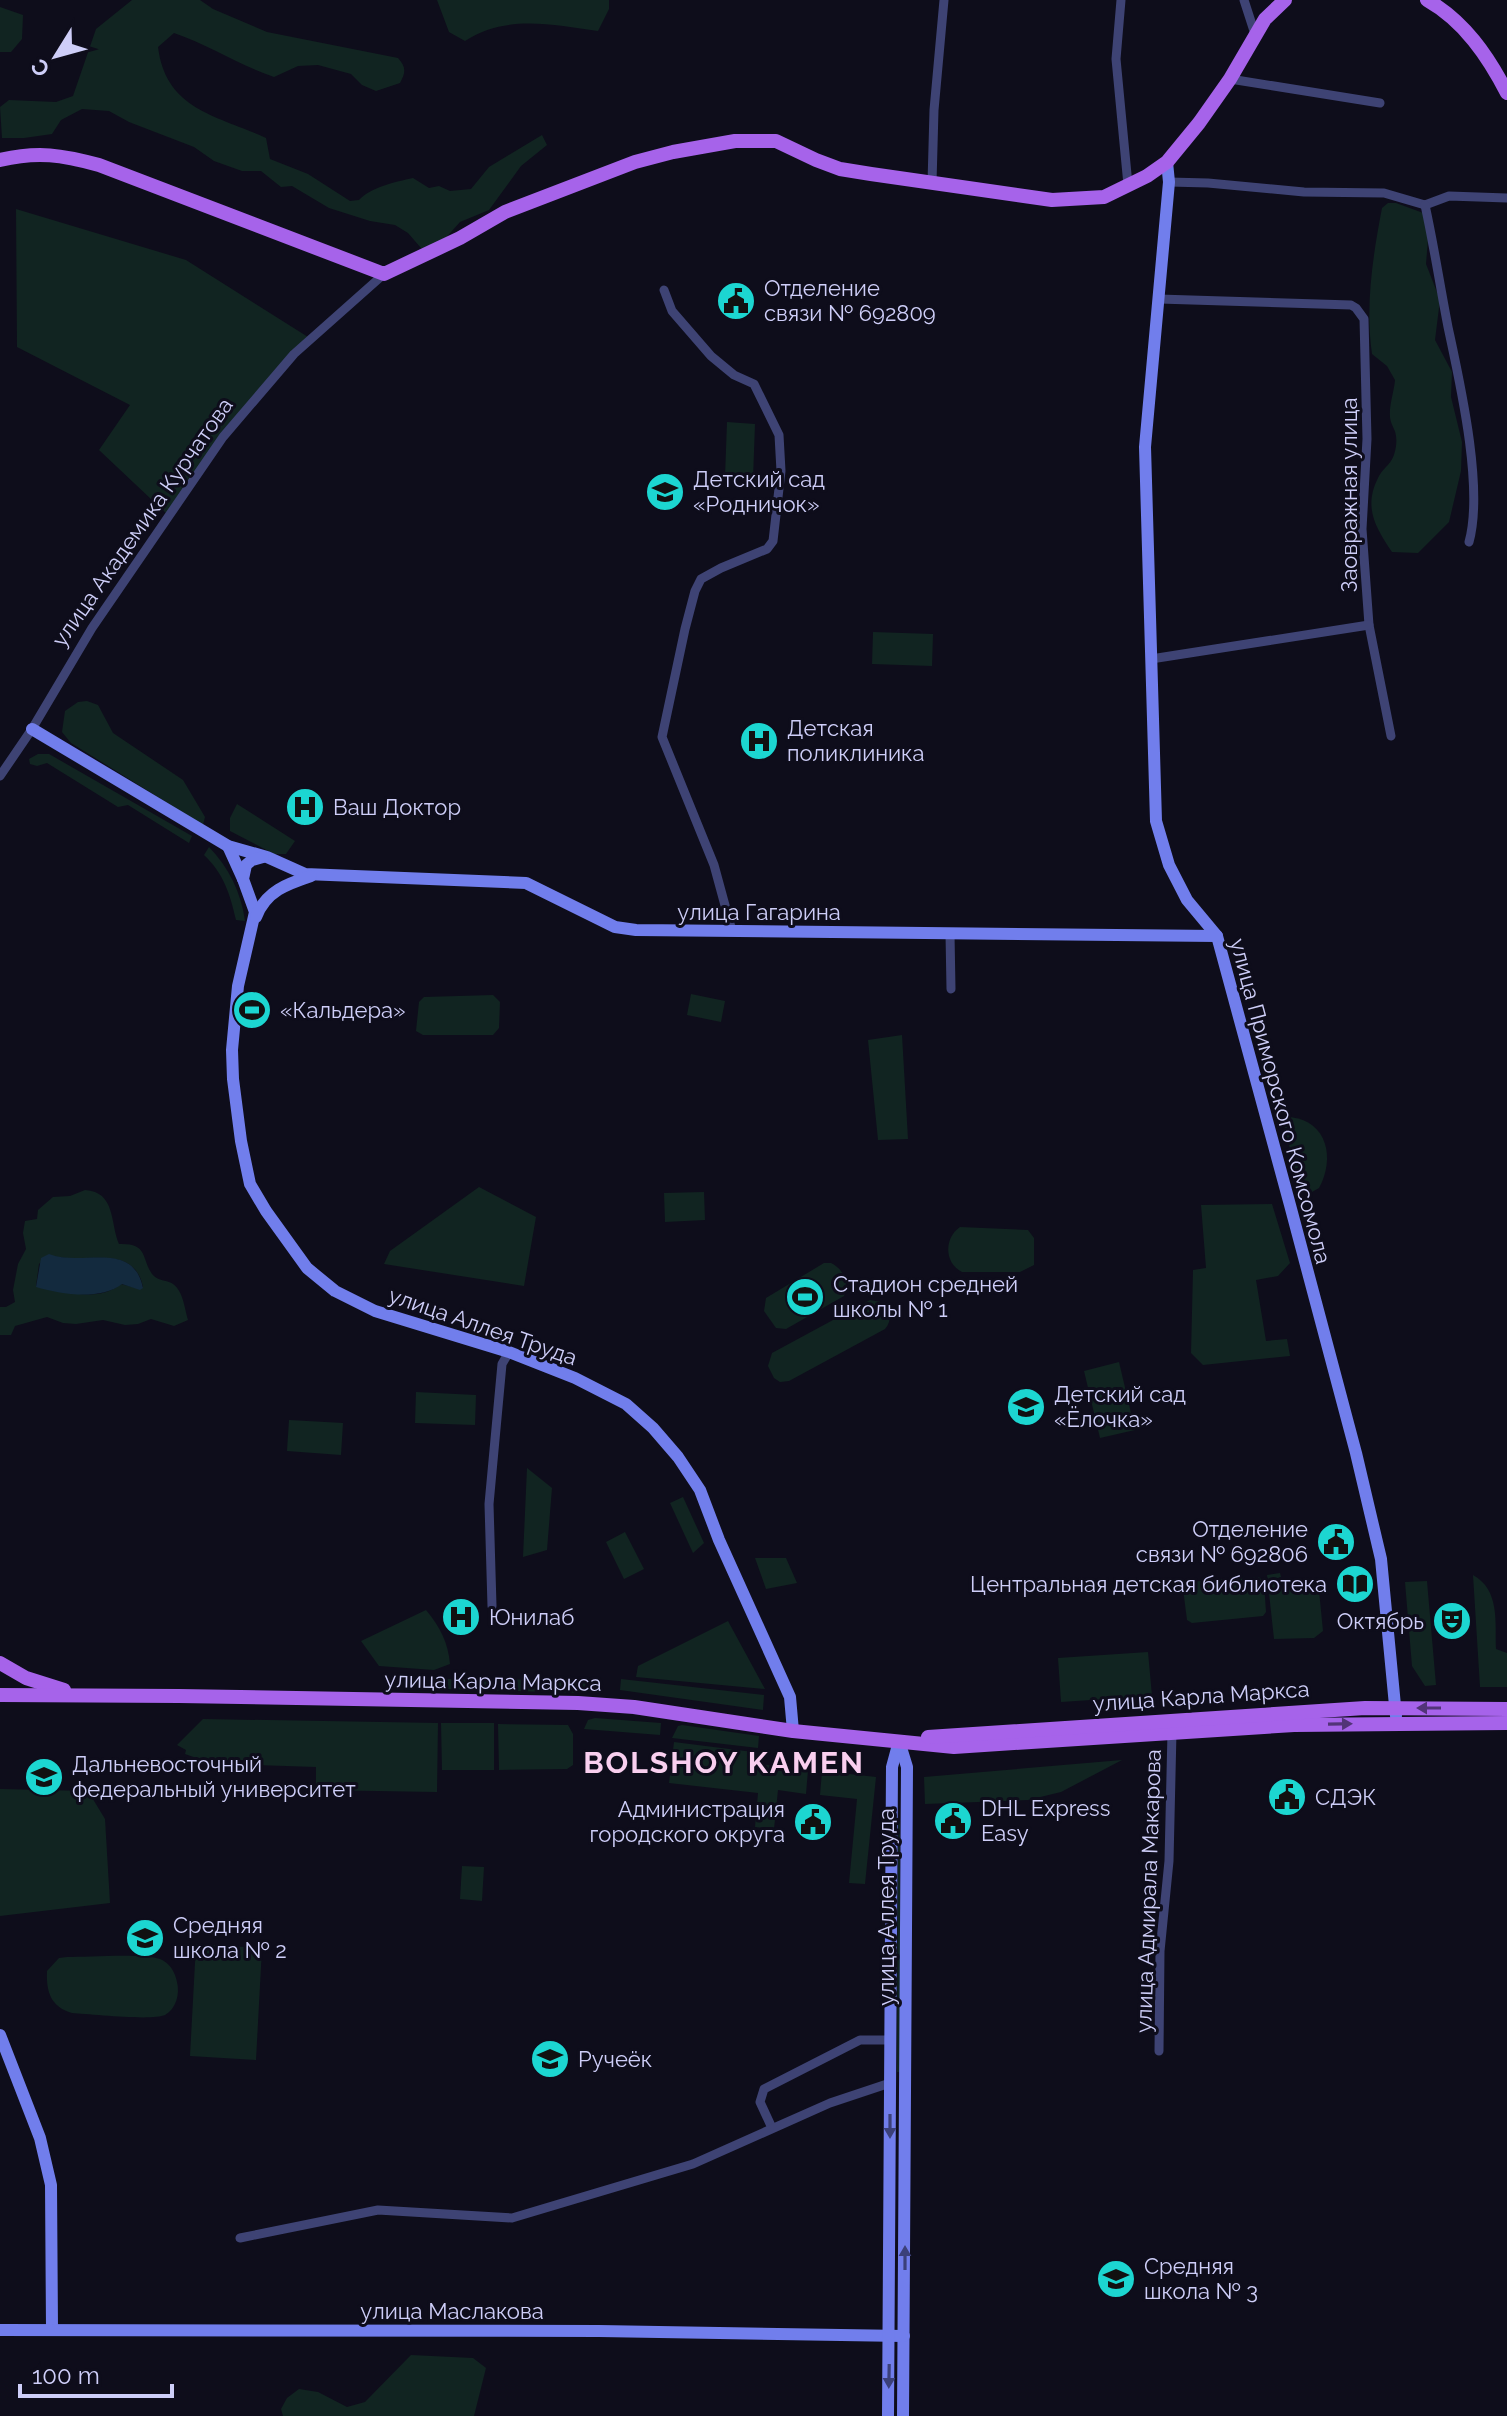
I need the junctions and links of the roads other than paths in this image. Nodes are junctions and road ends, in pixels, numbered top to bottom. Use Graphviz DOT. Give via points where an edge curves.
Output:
graph roads {
  1 [pos="944,0"];
  2 [pos="1121,0"];
  3 [pos="1244,0"];
  4 [pos="1285,0"];
  5 [pos="1427,0"];
  6 [pos="1255,34"];
  7 [pos="1230,79"];
  8 [pos="1507,93"];
  9 [pos="1380,103"];
  10 [pos="0,160"];
  11 [pos="1161,167"];
  12 [pos="1169,182"];
  13 [pos="932,183"];
  14 [pos="1128,185"];
  15 [pos="1507,198"];
  16 [pos="1425,205"];
  17 [pos="384,274"];
  18 [pos="664,290"];
  19 [pos="1159,299"];
  20 [pos="1469,542"];
  21 [pos="1369,625"];
  22 [pos="1151,659"];
  23 [pos="32,729"];
  24 [pos="1391,736"];
  25 [pos="0,776"];
  26 [pos="228,846"];
  27 [pos="270,859"];
  28 [pos="311,876"];
  29 [pos="245,883"];
  30 [pos="276,890"];
  31 [pos="254,923"];
  32 [pos="732,931"];
  33 [pos="950,934"];
  34 [pos="1217,936"];
  35 [pos="951,989"];
  36 [pos="509,1352"];
  37 [pos="492,1606"];
  38 [pos="0,1663"];
  39 [pos="0,1671"];
  40 [pos="0,1678"];
  41 [pos="0,1695"];
  42 [pos="84,1695"];
  43 [pos="1507,1709"];
  44 [pos="1396,1716"];
  45 [pos="1507,1723"];
  46 [pos="793,1731"];
  47 [pos="1172,1732"];
  48 [pos="899,1741"];
  49 [pos="0,2035"];
  50 [pos="890,2040"];
  51 [pos="1159,2051"];
  52 [pos="890,2083"];
  53 [pos="830,2103"];
  54 [pos="828,2117"];
  55 [pos="772,2128"];
  56 [pos="240,2238"];
  57 [pos="52,2329"];
  58 [pos="0,2330"];
  59 [pos="889,2336"];
  60 [pos="904,2336"];
  61 [pos="888,2416"];
  62 [pos="903,2416"];
  1 -- 13 [label="street"];
  2 -- 14 [label="street" via="1116,59"];
  3 -- 6 [label="street"];
  4 -- 6 [label="main road"];
  5 -- 8 [label="main road" via="1472,37"];
  6 -- 7 [label="main road"];
  7 -- 9 [label="street"];
  7 -- 11 [label="main road"];
  10 -- 17 [label="main road" via="29,153 99,165"];
  11 -- 12 [label="street, улица Приморского Комсомола"];
  11 -- 14 [label="main road, улица Академика Курчатова"];
  12 -- 16 [label="street" via="1384,193"];
  12 -- 19 [label="street, улица Приморского Комсомола"];
  13 -- 14 [label="main road, улица Академика Курчатова" via="1052,200 1104,197"];
  13 -- 17 [label="main road, улица Академика Курчатова" via="840,169 776,141 705,145 635,162 505,212"];
  15 -- 16 [label="street" via="1449,196"];
  16 -- 20 [label="street" via="1467,435 1474,524"];
  17 -- 23 [label="street, улица Академика Курчатова" via="294,354 223,437 92,628"];
  18 -- 32 [label="street" via="672,311 711,356 754,384 779,435 781,471 773,541 767,549 701,579 662,737 714,865"];
  19 -- 21 [label="street, Заовражная улица" via="1351,305 1364,319 1367,439 1362,529"];
  19 -- 22 [label="street, улица Приморского Комсомола" via="1145,447"];
  21 -- 22 [label="street"];
  21 -- 24 [label="street, Заовражная улица"];
  22 -- 34 [label="street, улица Приморского Комсомола" via="1159,835 1187,900"];
  23 -- 25 [label="street, улица Академика Курчатова"];
  23 -- 26 [label="street"];
  26 -- 27 [label="street"];
  26 -- 29 [label="street"];
  27 -- 28 [label="street"];
  27 -- 29 [label="street" via="246,865"];
  27 -- 30 [label="street" via="281,873"];
  28 -- 30 [label="street"];
  28 -- 32 [label="street, улица Гагарина" via="526,883 615,927"];
  29 -- 30 [label="street" via="258,895"];
  29 -- 31 [label="street"];
  30 -- 31 [label="street" via="262,903"];
  31 -- 36 [label="street, улица Аллея Труда" via="238,986 232,1050 238,1125 252,1188 320,1281 375,1311"];
  32 -- 33 [label="street, улица Гагарина"];
  33 -- 34 [label="street, улица Гагарина"];
  33 -- 35 [label="street"];
  34 -- 44 [label="street, улица Приморского Комсомола" via="1368,1502 1381,1559"];
  36 -- 37 [label="street" via="502,1364 489,1504"];
  36 -- 46 [label="street, улица Аллея Труда" via="626,1404 678,1457 700,1490 790,1697"];
  38 -- 42 [label="main road" via="42,1684"];
  39 -- 40 [label="main road"];
  41 -- 42 [label="main road"];
  42 -- 46 [label="main road, улица Карла Маркса" via="578,1703"];
  43 -- 44 [label="main road, улица Карла Маркса, one-way"];
  44 -- 45 [label="main road, улица Карла Маркса"];
  47 -- 44 [label="main road, улица Карла Маркса, one-way"];
  44 -- 48 [label="main road, улица Карла Маркса" via="1056,1727"];
  46 -- 48 [label="main road, улица Карла Маркса"];
  47 -- 48 [label="main road, улица Карла Маркса" via="954,1747"];
  47 -- 51 [label="street, улица Адмирала Макарова"];
  48 -- 50 [label="street, улица Аллея Труда" via="892,1767"];
  60 -- 48 [label="street, улица Аллея Труда, one-way" via="907,1767"];
  49 -- 57 [label="street" via="40,2138 51,2185"];
  50 -- 52 [label="street, улица Аллея Труда"];
  50 -- 55 [label="street" via="860,2040 764,2089 760,2102"];
  52 -- 53 [label="street"];
  52 -- 59 [label="street, улица Аллея Труда, one-way"];
  53 -- 54 [label="street"];
  53 -- 55 [label="street"];
  55 -- 56 [label="street" via="693,2164 512,2218 378,2210"];
  57 -- 58 [label="street, улица Маслакова"];
  57 -- 59 [label="street, улица Маслакова"];
  59 -- 60 [label="street, улица Маслакова"];
  59 -- 61 [label="street, улица Аллея Труда, one-way"];
  60 -- 62 [label="street, улица Аллея Труда"];
}
